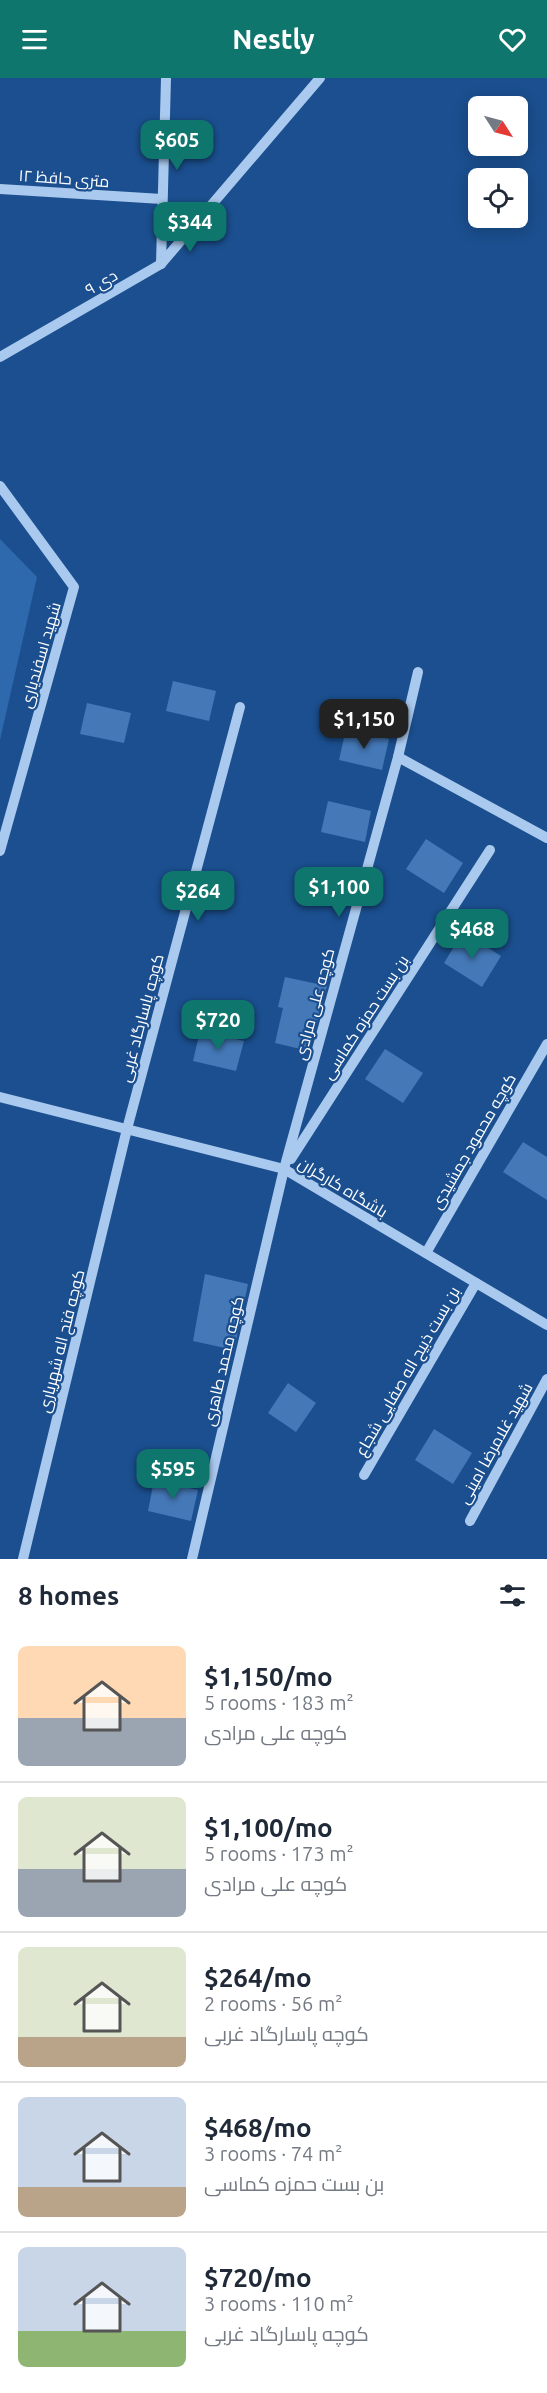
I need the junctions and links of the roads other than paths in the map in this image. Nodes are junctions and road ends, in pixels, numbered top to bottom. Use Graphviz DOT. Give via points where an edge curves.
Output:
graph roads {
  1 [pos="166,78"];
  2 [pos="320,78"];
  3 [pos="0,189"];
  4 [pos="162,199"];
  5 [pos="161,264"];
  6 [pos="0,357"];
  7 [pos="0,486"];
  8 [pos="418,672"];
  9 [pos="240,707"];
  10 [pos="398,757"];
  11 [pos="547,838"];
  12 [pos="490,850"];
  13 [pos="0,851"];
  14 [pos="547,1044"];
  15 [pos="0,1097"];
  16 [pos="128,1129"];
  17 [pos="284,1169"];
  18 [pos="426,1253"];
  19 [pos="476,1283"];
  20 [pos="547,1325"];
  21 [pos="547,1379"];
  22 [pos="363,1475"];
  23 [pos="470,1521"];
  24 [pos="23,1559"];
  25 [pos="192,1559"];
  1 -- 4 [label="street"];
  2 -- 5 [label="street, ۹ دی"];
  3 -- 4 [label="street, ۱۲ متری حافظ"];
  4 -- 5 [label="street"];
  5 -- 6 [label="street, ۹ دی"];
  7 -- 13 [label="street, شهید اسفندیاری" via="74,587"];
  8 -- 10 [label="street, کوچه علی مرادی"];
  9 -- 16 [label="street, کوچه پاسارگاد غربی"];
  10 -- 11 [label="street"];
  10 -- 17 [label="street, کوچه علی مرادی"];
  12 -- 17 [label="street, بن بست حمزه کماسی"];
  14 -- 18 [label="street, کوچه محمود جمشیدی"];
  15 -- 16 [label="street, باشگاه کارگران"];
  16 -- 17 [label="street, باشگاه کارگران"];
  16 -- 24 [label="street, کوچه فتح اله شهریاری"];
  17 -- 18 [label="street, باشگاه کارگران"];
  17 -- 25 [label="street, کوچه محمد طاهری"];
  18 -- 19 [label="street, باشگاه کارگران"];
  19 -- 20 [label="street, باشگاه کارگران"];
  19 -- 22 [label="street, بن بست ذبیح اله صفایی شجاع"];
  21 -- 23 [label="street, شهید غلامرضا امینی"];
}
